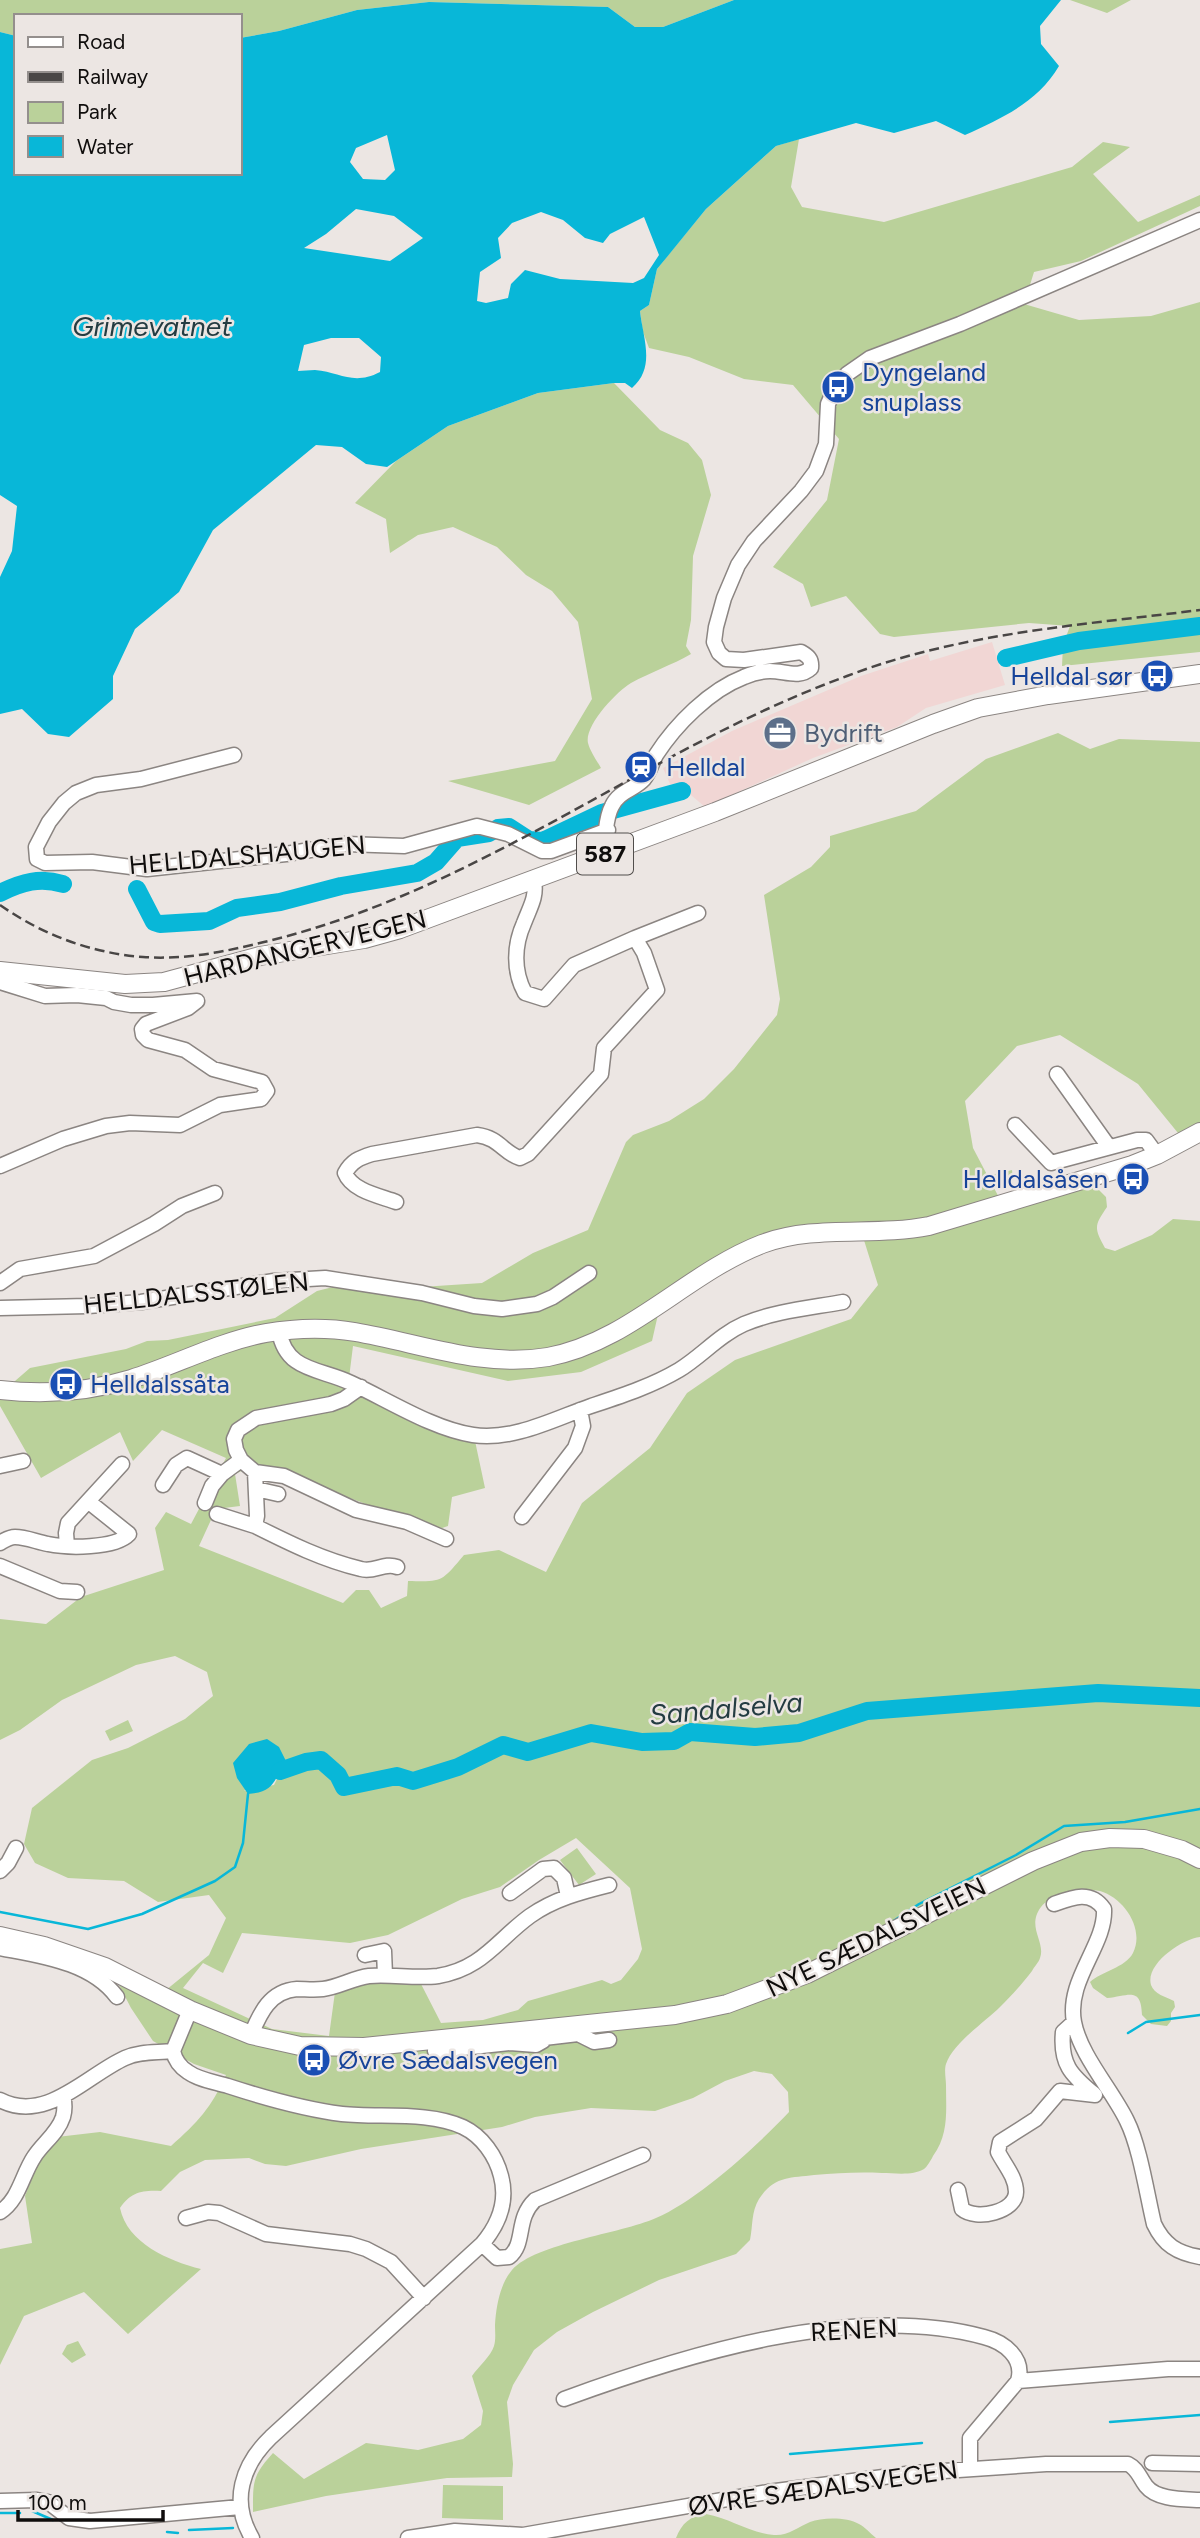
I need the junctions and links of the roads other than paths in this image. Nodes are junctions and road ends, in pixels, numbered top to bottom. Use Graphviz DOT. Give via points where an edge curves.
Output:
graph roads {
  1 [pos="1200,220"];
  2 [pos="1200,674"];
  3 [pos="234,755"];
  4 [pos="609,819"];
  5 [pos="613,851"];
  6 [pos="534,881"];
  7 [pos="698,913"];
  8 [pos="635,939"];
  9 [pos="0,971"];
  10 [pos="0,982"];
  11 [pos="125,984"];
  12 [pos="121,1003"];
  13 [pos="1057,1074"];
  14 [pos="1015,1125"];
  15 [pos="1200,1132"];
  16 [pos="1109,1147"];
  17 [pos="1157,1155"];
  18 [pos="0,1166"];
  19 [pos="215,1193"];
  20 [pos="396,1202"];
  21 [pos="589,1273"];
  22 [pos="0,1283"];
  23 [pos="843,1302"];
  24 [pos="0,1308"];
  25 [pos="279,1331"];
  26 [pos="361,1387"];
  27 [pos="0,1390"];
  28 [pos="580,1410"];
  29 [pos="241,1460"];
  30 [pos="23,1461"];
  31 [pos="122,1464"];
  32 [pos="0,1466"];
  33 [pos="255,1472"];
  34 [pos="222,1474"];
  35 [pos="163,1485"];
  36 [pos="256,1489"];
  37 [pos="278,1494"];
  38 [pos="89,1502"];
  39 [pos="205,1503"];
  40 [pos="217,1514"];
  41 [pos="522,1517"];
  42 [pos="255,1526"];
  43 [pos="446,1539"];
  44 [pos="0,1544"];
  45 [pos="67,1546"];
  46 [pos="0,1566"];
  47 [pos="397,1567"];
  48 [pos="77,1592"];
  49 [pos="16,1848"];
  50 [pos="1200,1859"];
  51 [pos="0,1871"];
  52 [pos="609,1885"];
  53 [pos="510,1893"];
  54 [pos="568,1896"];
  55 [pos="1054,1904"];
  56 [pos="0,1936"];
  57 [pos="0,1948"];
  58 [pos="365,1955"];
  59 [pos="385,1975"];
  60 [pos="117,1997"];
  61 [pos="190,2010"];
  62 [pos="1074,2022"];
  63 [pos="544,2034"];
  64 [pos="251,2035"];
  65 [pos="609,2040"];
  66 [pos="173,2051"];
  67 [pos="435,2051"];
  68 [pos="1095,2095"];
  69 [pos="63,2096"];
  70 [pos="1113,2098"];
  71 [pos="0,2100"];
  72 [pos="643,2155"];
  73 [pos="958,2190"];
  74 [pos="0,2212"];
  75 [pos="186,2218"];
  76 [pos="482,2244"];
  77 [pos="1200,2257"];
  78 [pos="424,2298"];
  79 [pos="1200,2370"];
  80 [pos="1018,2381"];
  81 [pos="564,2399"];
  82 [pos="1152,2463"];
  83 [pos="1200,2464"];
  84 [pos="970,2468"];
  85 [pos="1200,2500"];
  86 [pos="0,2501"];
  87 [pos="240,2507"];
  88 [pos="512,2537"];
  89 [pos="251,2538"];
  90 [pos="408,2538"];
  1 -- 4 [label="street" via="870,358 847,374 828,404 826,444 816,471 738,565 716,627 715,642 726,659 801,652 812,662 811,668 801,674 755,673 720,690 665,744 642,781 625,790"];
  2 -- 5 [label="main road, HARDANGERVEGEN / 587" via="978,708"];
  3 -- 4 [label="street, HELLDALSHAUGEN" via="76,793 49,822 36,847 37,859 147,869 346,844 404,846 477,826 551,851"];
  4 -- 5 [label="street" via="615,835"];
  5 -- 6 [label="main road, HARDANGERVEGEN / 587"];
  6 -- 8 [label="street" via="536,894 522,927 516,961 525,993 544,999 574,965"];
  6 -- 11 [label="main road, HARDANGERVEGEN / 587" via="363,939 260,956 164,982"];
  7 -- 8 [label="street"];
  8 -- 20 [label="street" via="657,990 604,1048 601,1074 520,1158 490,1137 477,1135 372,1154 359,1158 345,1173 348,1181 362,1189"];
  9 -- 11 [label="main road, HARDANGERVEGEN / 587"];
  10 -- 12 [label="street" via="45,996 77,995"];
  11 -- 12 [label="street"];
  12 -- 18 [label="street" via="153,1006 197,1001 146,1024 143,1035 185,1050 223,1073 262,1082 265,1096 220,1105 180,1125 106,1126"];
  13 -- 16 [label="street"];
  14 -- 16 [label="street" via="1051,1163"];
  15 -- 17 [label="main road"];
  16 -- 17 [label="street" via="1146,1140"];
  17 -- 25 [label="main road" via="929,1226 803,1234 763,1244 609,1334 548,1356 489,1360 353,1332"];
  19 -- 22 [label="street, HELLDALSSTØLEN" via="182,1206 94,1256 20,1269"];
  21 -- 24 [label="street, HELLDALSSTØLEN" via="564,1292 519,1308 502,1309 325,1278 274,1281 141,1302"];
  23 -- 28 [label="street" via="744,1324 658,1382"];
  25 -- 26 [label="street" via="282,1347 293,1360"];
  25 -- 27 [label="main road" via="227,1343 109,1385 59,1392"];
  26 -- 28 [label="street" via="450,1429 473,1435 515,1432"];
  26 -- 29 [label="street" via="331,1404 245,1423 234,1439"];
  28 -- 41 [label="street" via="583,1426 575,1448"];
  29 -- 33 [label="street"];
  29 -- 34 [label="street"];
  30 -- 32 [label="street"];
  31 -- 38 [label="street"];
  33 -- 36 [label="street"];
  33 -- 43 [label="street" via="284,1476 356,1510 407,1522"];
  34 -- 35 [label="street" via="187,1458 176,1465"];
  34 -- 39 [label="street"];
  36 -- 37 [label="street"];
  36 -- 42 [label="street"];
  38 -- 45 [label="street" via="68,1523"];
  38 -- 45 [label="street" via="129,1534 100,1545"];
  40 -- 42 [label="street"];
  42 -- 47 [label="street" via="353,1567 373,1571 386,1564"];
  44 -- 45 [label="street" via="16,1537"];
  46 -- 48 [label="street" via="60,1591"];
  49 -- 51 [label="street"];
  50 -- 63 [label="main road, NYE SÆDALSVEIEN" via="1144,1839 1081,1842 751,1997 675,2015"];
  52 -- 54 [label="street"];
  53 -- 54 [label="street" via="543,1869 554,1868 564,1878"];
  54 -- 59 [label="street" via="531,1916 467,1968 438,1976"];
  55 -- 62 [label="street" via="1078,1896 1094,1898 1104,1909 1102,1927 1078,1986"];
  56 -- 61 [label="main road, NYE SÆDALSVEIEN" via="105,1967"];
  57 -- 60 [label="street" via="85,1970 100,1978"];
  58 -- 59 [label="street" via="384,1951"];
  59 -- 64 [label="street" via="351,1979 324,1989 285,1991 261,2011"];
  61 -- 64 [label="main road, NYE SÆDALSVEIEN"];
  61 -- 66 [label="street"];
  62 -- 68 [label="street" via="1063,2032 1064,2059 1074,2077"];
  62 -- 70 [label="street"];
  63 -- 64 [label="main road, NYE SÆDALSVEIEN" via="355,2048 300,2046"];
  63 -- 65 [label="street, NYE SÆDALSVEIEN"];
  63 -- 67 [label="street, NYE SÆDALSVEIEN" via="536,2045 510,2043"];
  66 -- 69 [label="street" via="126,2057"];
  66 -- 76 [label="street" via="180,2065 196,2077 271,2099 341,2113 431,2119 472,2132 495,2160 504,2195 495,2227"];
  68 -- 70 [label="street"];
  68 -- 73 [label="street" via="1060,2091 1036,2119 1000,2142 998,2152 1017,2191 1008,2206 974,2216 962,2209"];
  69 -- 71 [label="street" via="21,2106"];
  69 -- 74 [label="street" via="60,2125 33,2158 9,2206"];
  70 -- 77 [label="street" via="1128,2122 1161,2237 1177,2250"];
  72 -- 76 [label="street" via="535,2200 525,2211 516,2249 509,2257 497,2258"];
  75 -- 78 [label="street" via="219,2213 266,2234 366,2249 391,2262"];
  76 -- 78 [label="street"];
  78 -- 87 [label="street" via="261,2447 243,2477"];
  79 -- 80 [label="street"];
  80 -- 81 [label="street, RENEN" via="1019,2364 1005,2346 992,2339 926,2327 870,2327 741,2344"];
  80 -- 84 [label="street" via="970,2438"];
  82 -- 83 [label="street"];
  84 -- 85 [label="street, ØVRE SÆDALSVEGEN" via="1128,2464 1153,2492"];
  84 -- 88 [label="street, ØVRE SÆDALSVEGEN" via="768,2492"];
  86 -- 87 [label="street" via="48,2502 69,2518 90,2521"];
  87 -- 89 [label="street"];
  88 -- 90 [label="street, ØVRE SÆDALSVEGEN" via="454,2531"];
}
